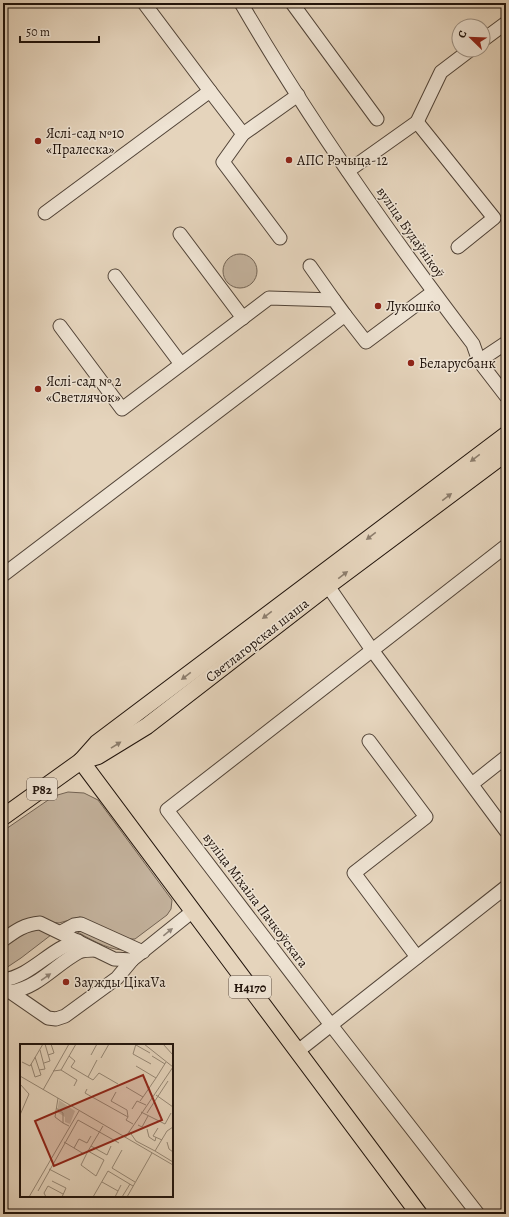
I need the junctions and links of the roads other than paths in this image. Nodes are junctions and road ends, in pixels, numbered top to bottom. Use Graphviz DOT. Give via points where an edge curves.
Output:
graph roads {
  1 [pos="144,3"];
  2 [pos="241,3"];
  3 [pos="292,3"];
  4 [pos="506,23"];
  5 [pos="491,34"];
  6 [pos="459,58"];
  7 [pos="210,91"];
  8 [pos="298,95"];
  9 [pos="377,119"];
  10 [pos="417,122"];
  11 [pos="243,134"];
  12 [pos="348,171"];
  13 [pos="45,213"];
  14 [pos="180,234"];
  15 [pos="280,238"];
  16 [pos="458,247"];
  17 [pos="310,266"];
  18 [pos="115,276"];
  19 [pos="434,292"];
  20 [pos="334,300"];
  21 [pos="345,315"];
  22 [pos="243,318"];
  23 [pos="60,326"];
  24 [pos="506,343"];
  25 [pos="479,361"];
  26 [pos="181,364"];
  27 [pos="506,396"];
  28 [pos="506,435"];
  29 [pos="506,453"];
  30 [pos="506,546"];
  31 [pos="3,575"];
  32 [pos="328,586"];
  33 [pos="372,650"];
  34 [pos="369,741"];
  35 [pos="506,757"];
  36 [pos="80,761"];
  37 [pos="472,784"];
  38 [pos="3,817"];
  39 [pos="506,831"];
  40 [pos="506,887"];
  41 [pos="193,911"];
  42 [pos="61,932"];
  43 [pos="3,940"];
  44 [pos="78,941"];
  45 [pos="95,950"];
  46 [pos="137,956"];
  47 [pos="417,957"];
  48 [pos="3,980"];
  49 [pos="7,989"];
  50 [pos="331,1025"];
  51 [pos="298,1051"];
  52 [pos="419,1214"];
  53 [pos="478,1214"];
  1 -- 7 [label="street"];
  2 -- 8 [label="street, вуліца Будаўнікоў"];
  3 -- 9 [label="street"];
  4 -- 5 [label="street"];
  6 -- 10 [label="street" via="441,72"];
  7 -- 11 [label="street"];
  7 -- 13 [label="street"];
  8 -- 11 [label="street"];
  8 -- 12 [label="street, вуліца Будаўнікоў"];
  10 -- 12 [label="street"];
  10 -- 16 [label="street" via="494,218"];
  11 -- 15 [label="street" via="223,162"];
  12 -- 19 [label="street, вуліца Будаўнікоў"];
  14 -- 22 [label="street"];
  17 -- 20 [label="street"];
  18 -- 26 [label="street"];
  19 -- 21 [label="street" via="366,342"];
  19 -- 25 [label="street, вуліца Будаўнікоў" via="473,344"];
  20 -- 21 [label="street"];
  20 -- 22 [label="street" via="269,298"];
  21 -- 31 [label="street"];
  22 -- 26 [label="street"];
  23 -- 26 [label="street" via="122,409"];
  24 -- 25 [label="street"];
  25 -- 27 [label="street, вуліца Будаўнікоў"];
  28 -- 36 [label="main road, one-way" via="97,743"];
  32 -- 29 [label="main road, Светлагорская шаша / Р82, one-way"];
  30 -- 33 [label="street"];
  32 -- 33 [label="street"];
  36 -- 32 [label="main road, Светлагорская шаша / Р82, one-way" via="98,756 147,726"];
  33 -- 37 [label="street"];
  33 -- 50 [label="street, вуліца Міхаіла Пачкоўскага" via="167,810"];
  34 -- 47 [label="street" via="426,816 354,873"];
  35 -- 37 [label="street"];
  36 -- 38 [label="main road, Светлагорская шаша / Р82"];
  36 -- 41 [label="main road, Н4170"];
  37 -- 39 [label="street"];
  40 -- 47 [label="street"];
  46 -- 41 [label="street, one-way"];
  41 -- 51 [label="main road, Н4170"];
  42 -- 43 [label="street" via="40,923 32,923 21,927"];
  42 -- 44 [label="street"];
  42 -- 46 [label="street" via="81,924"];
  44 -- 45 [label="street"];
  44 -- 48 [label="street" via="25,973"];
  45 -- 46 [label="street" via="114,959"];
  49 -- 45 [label="street, one-way" via="24,990 80,952"];
  46 -- 49 [label="street" via="117,978 65,1016 56,1019 48,1018"];
  47 -- 50 [label="street"];
  50 -- 51 [label="street"];
  50 -- 53 [label="street, вуліца Міхаіла Пачкоўскага"];
  51 -- 52 [label="main road, Н4170"];
}
